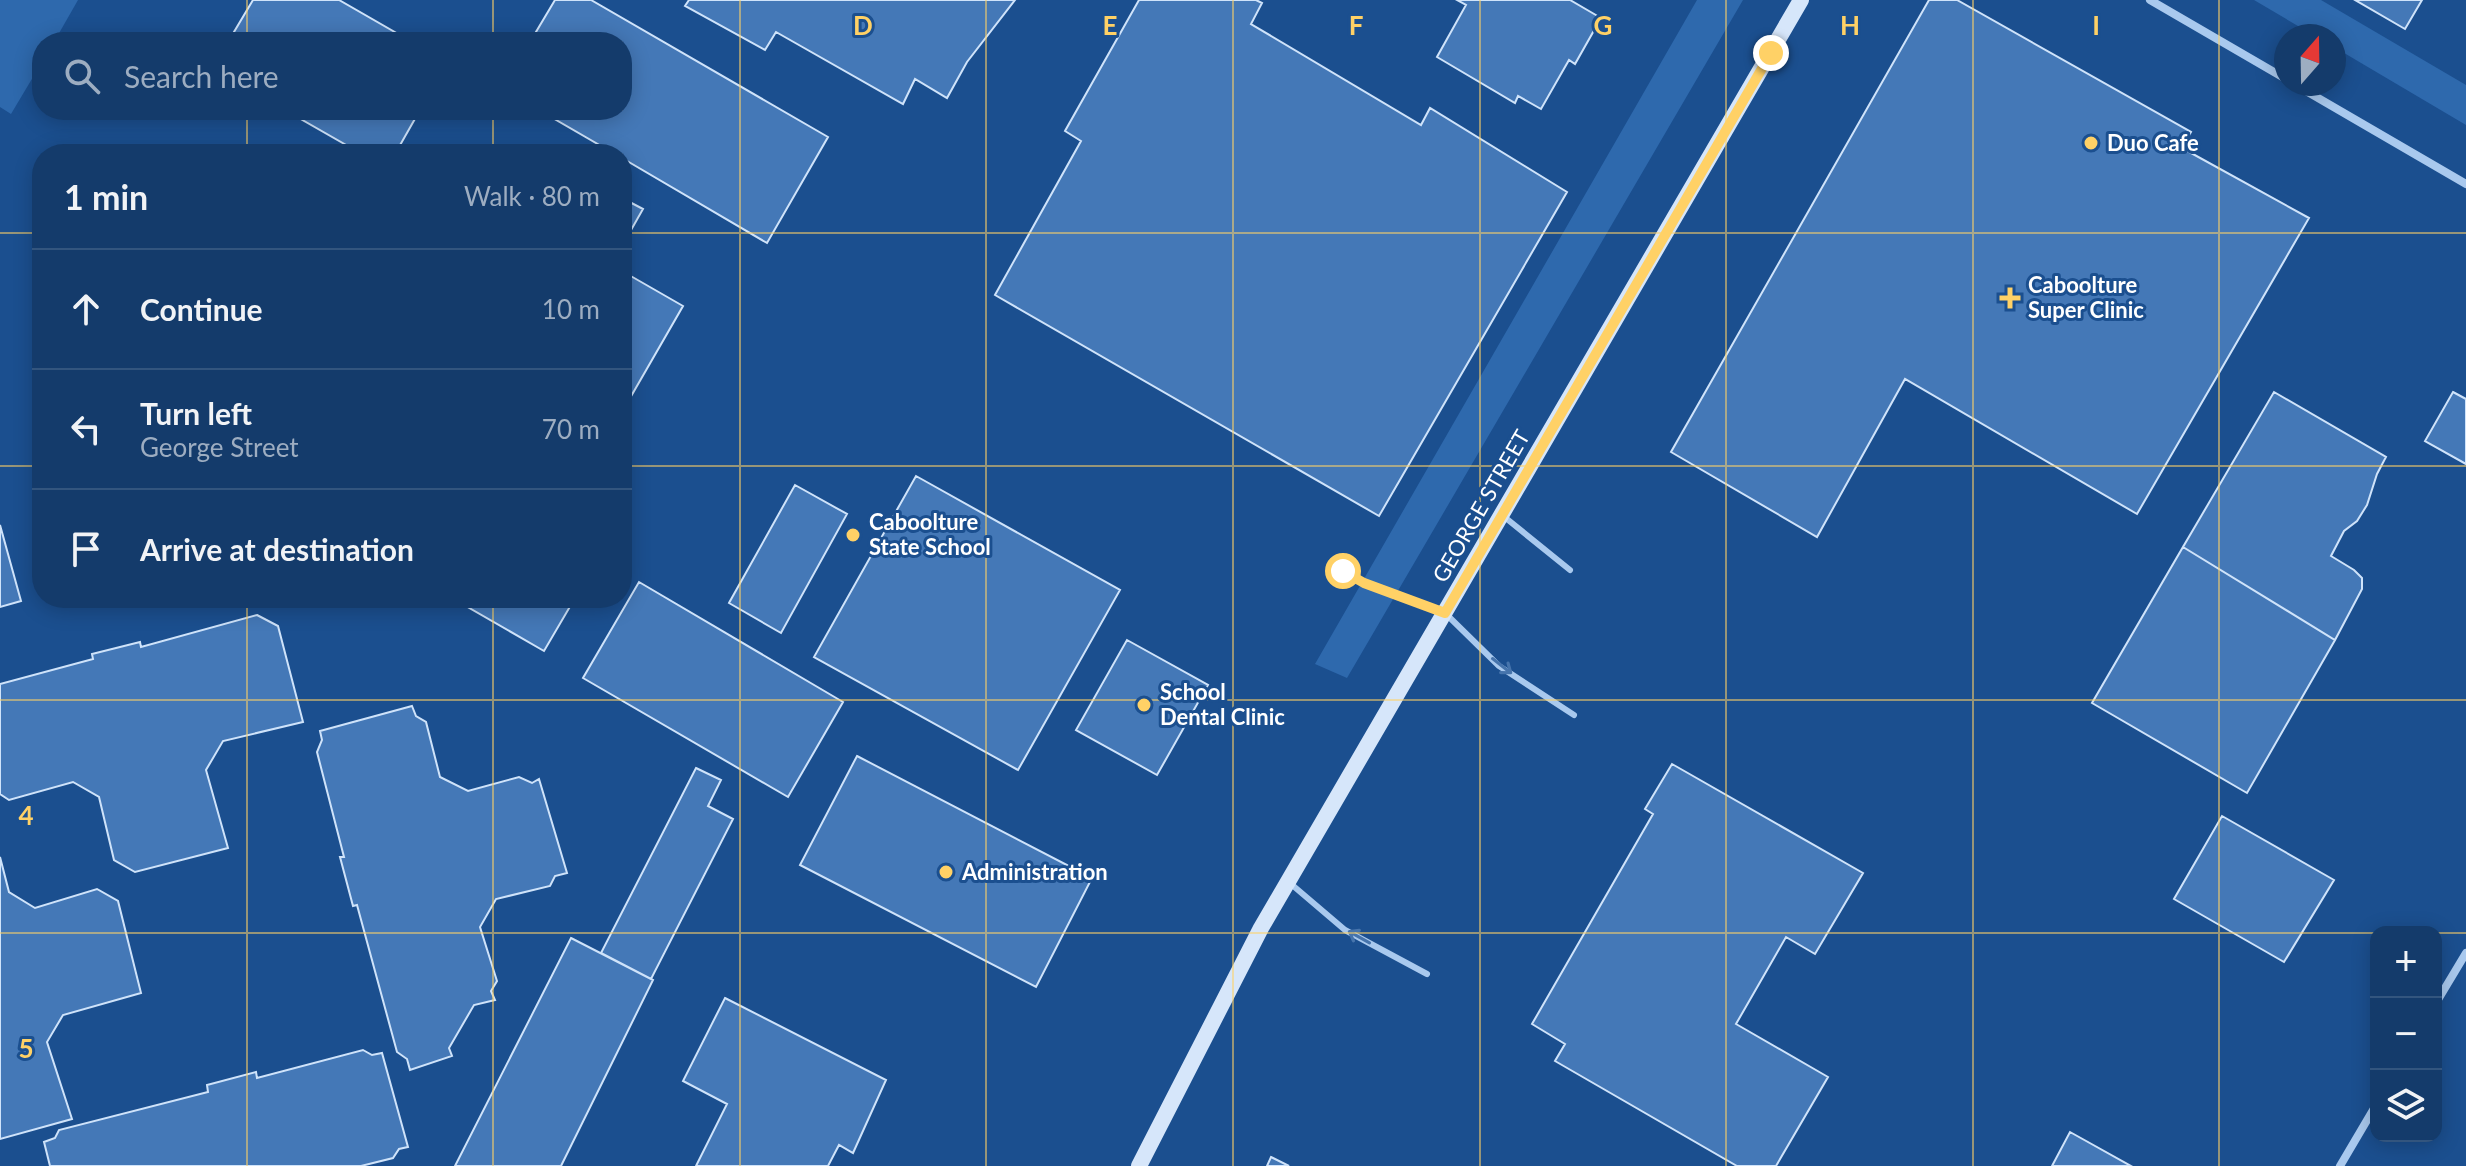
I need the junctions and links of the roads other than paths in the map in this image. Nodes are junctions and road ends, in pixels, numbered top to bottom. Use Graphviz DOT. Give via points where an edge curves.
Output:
graph roads {
  1 [pos="1801,0"];
  2 [pos="2150,0"];
  3 [pos="2274,72"];
  4 [pos="2315,96"];
  5 [pos="2466,184"];
  6 [pos="1502,515"];
  7 [pos="1570,570"];
  8 [pos="1343,571"];
  9 [pos="1445,613"];
  10 [pos="1574,715"];
  11 [pos="1288,882"];
  12 [pos="2466,953"];
  13 [pos="1427,974"];
  14 [pos="2439,998"];
  15 [pos="2370,1116"];
  16 [pos="2343,1165"];
  17 [pos="1139,1166"];
  1 -- 6 [label="street, GEORGE STREET"];
  2 -- 3 [label="street"];
  4 -- 5 [label="street"];
  6 -- 7 [label="lane"];
  6 -- 9 [label="street, GEORGE STREET"];
  8 -- 9 [label="lane"];
  9 -- 10 [label="lane, one-way" via="1499,666"];
  9 -- 11 [label="street, GEORGE STREET"];
  13 -- 11 [label="lane, one-way" via="1345,930"];
  11 -- 17 [label="street, GEORGE STREET"];
  12 -- 14 [label="street"];
  15 -- 16 [label="street"];
}
